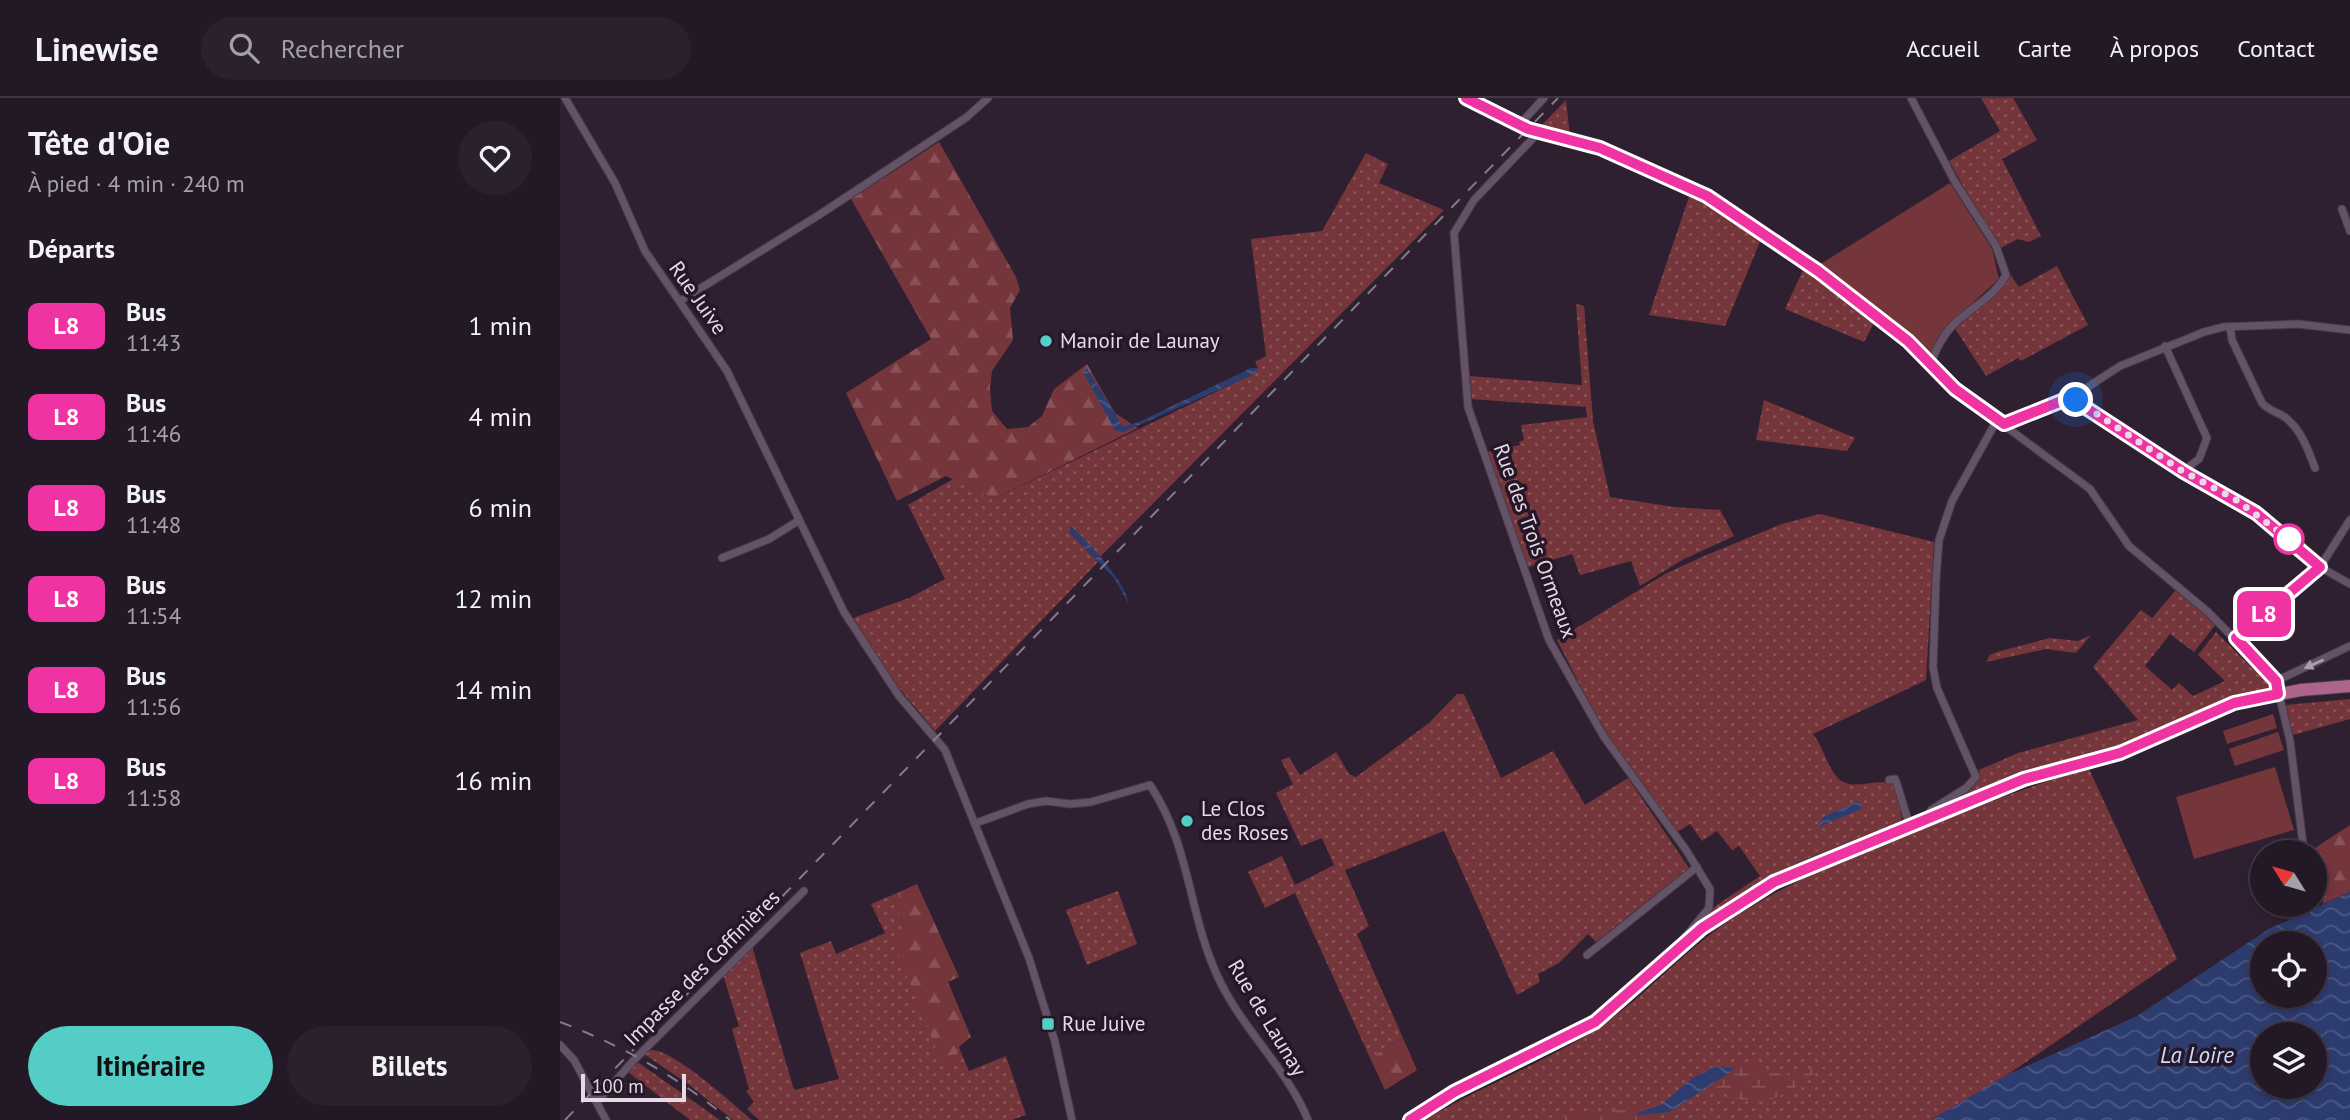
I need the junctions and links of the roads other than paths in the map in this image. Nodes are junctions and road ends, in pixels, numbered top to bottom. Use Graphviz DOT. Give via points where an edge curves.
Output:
graph roads {
  1 [pos="565,98"];
  2 [pos="988,98"];
  3 [pos="1466,98"];
  4 [pos="1544,98"];
  5 [pos="1911,98"];
  6 [pos="1518,125"];
  7 [pos="1539,132"];
  8 [pos="2343,209"];
  9 [pos="2350,230"];
  10 [pos="680,301"];
  11 [pos="2230,327"];
  12 [pos="2350,330"];
  13 [pos="2165,346"];
  14 [pos="1931,362"];
  15 [pos="2074,396"];
  16 [pos="2001,422"];
  17 [pos="2315,468"];
  18 [pos="2183,471"];
  19 [pos="798,520"];
  20 [pos="2350,520"];
  21 [pos="722,558"];
  22 [pos="2320,567"];
  23 [pos="2350,584"];
  24 [pos="2236,638"];
  25 [pos="2350,646"];
  26 [pos="2350,688"];
  27 [pos="2278,691"];
  28 [pos="1889,780"];
  29 [pos="1929,817"];
  30 [pos="976,823"];
  31 [pos="1909,824"];
  32 [pos="2302,840"];
  33 [pos="1697,867"];
  34 [pos="804,891"];
  35 [pos="1686,941"];
  36 [pos="1587,955"];
  37 [pos="560,1045"];
  38 [pos="597,1102"];
  39 [pos="606,1120"];
  40 [pos="1072,1120"];
  41 [pos="1308,1120"];
  42 [pos="1410,1120"];
  1 -- 10 [label="street, Rue Juive" via="615,183 645,251"];
  2 -- 10 [label="street" via="967,117 831,207"];
  3 -- 6 [label="street"];
  4 -- 6 [label="street"];
  5 -- 14 [label="street" via="1955,182 1996,246 2006,275 1990,296 1954,324"];
  6 -- 7 [label="street"];
  7 -- 14 [label="street" via="1600,148 1707,196 1818,271"];
  7 -- 33 [label="street, Rue des Trois Ormeaux" via="1456,225 1454,254 1464,324 1468,407 1549,640 1604,737"];
  8 -- 9 [label="street"];
  10 -- 19 [label="street, Rue Juive" via="727,371"];
  11 -- 12 [label="street" via="2298,324"];
  11 -- 13 [label="street"];
  11 -- 17 [label="street" via="2262,403 2301,435"];
  13 -- 15 [label="street" via="2120,366"];
  13 -- 18 [label="street" via="2207,438 2199,459"];
  14 -- 16 [label="street" via="1955,389"];
  15 -- 16 [label="street"];
  15 -- 18 [label="street"];
  16 -- 24 [label="street" via="2090,489 2120,537"];
  16 -- 29 [label="street" via="1952,501 1939,540 1933,667 1937,688 1976,777 1931,810"];
  18 -- 22 [label="street" via="2256,513"];
  19 -- 21 [label="street"];
  19 -- 30 [label="street, Rue Juive" via="844,612 891,685 945,750"];
  20 -- 22 [label="street"];
  22 -- 23 [label="street"];
  22 -- 24 [label="street"];
  24 -- 27 [label="street"];
  25 -- 27 [label="street, one-way"];
  26 -- 27 [label="main road"];
  27 -- 29 [label="main road" via="2120,753 2024,779"];
  27 -- 32 [label="street" via="2290,741"];
  28 -- 31 [label="street" via="1895,779"];
  29 -- 31 [label="main road"];
  30 -- 40 [label="street, Rue Juive" via="1031,963"];
  30 -- 41 [label="street, Rue de Launay" via="1028,804 1091,802 1150,785 1183,853 1217,976"];
  31 -- 35 [label="main road" via="1774,882"];
  33 -- 35 [label="street, Rue des Trois Ormeaux" via="1712,897 1709,908 1684,936"];
  33 -- 36 [label="street"];
  34 -- 38 [label="street, Impasse des Coffinières"];
  35 -- 42 [label="main road" via="1595,1022 1454,1092"];
  37 -- 38 [label="street" via="574,1060"];
  38 -- 39 [label="street"];
}
